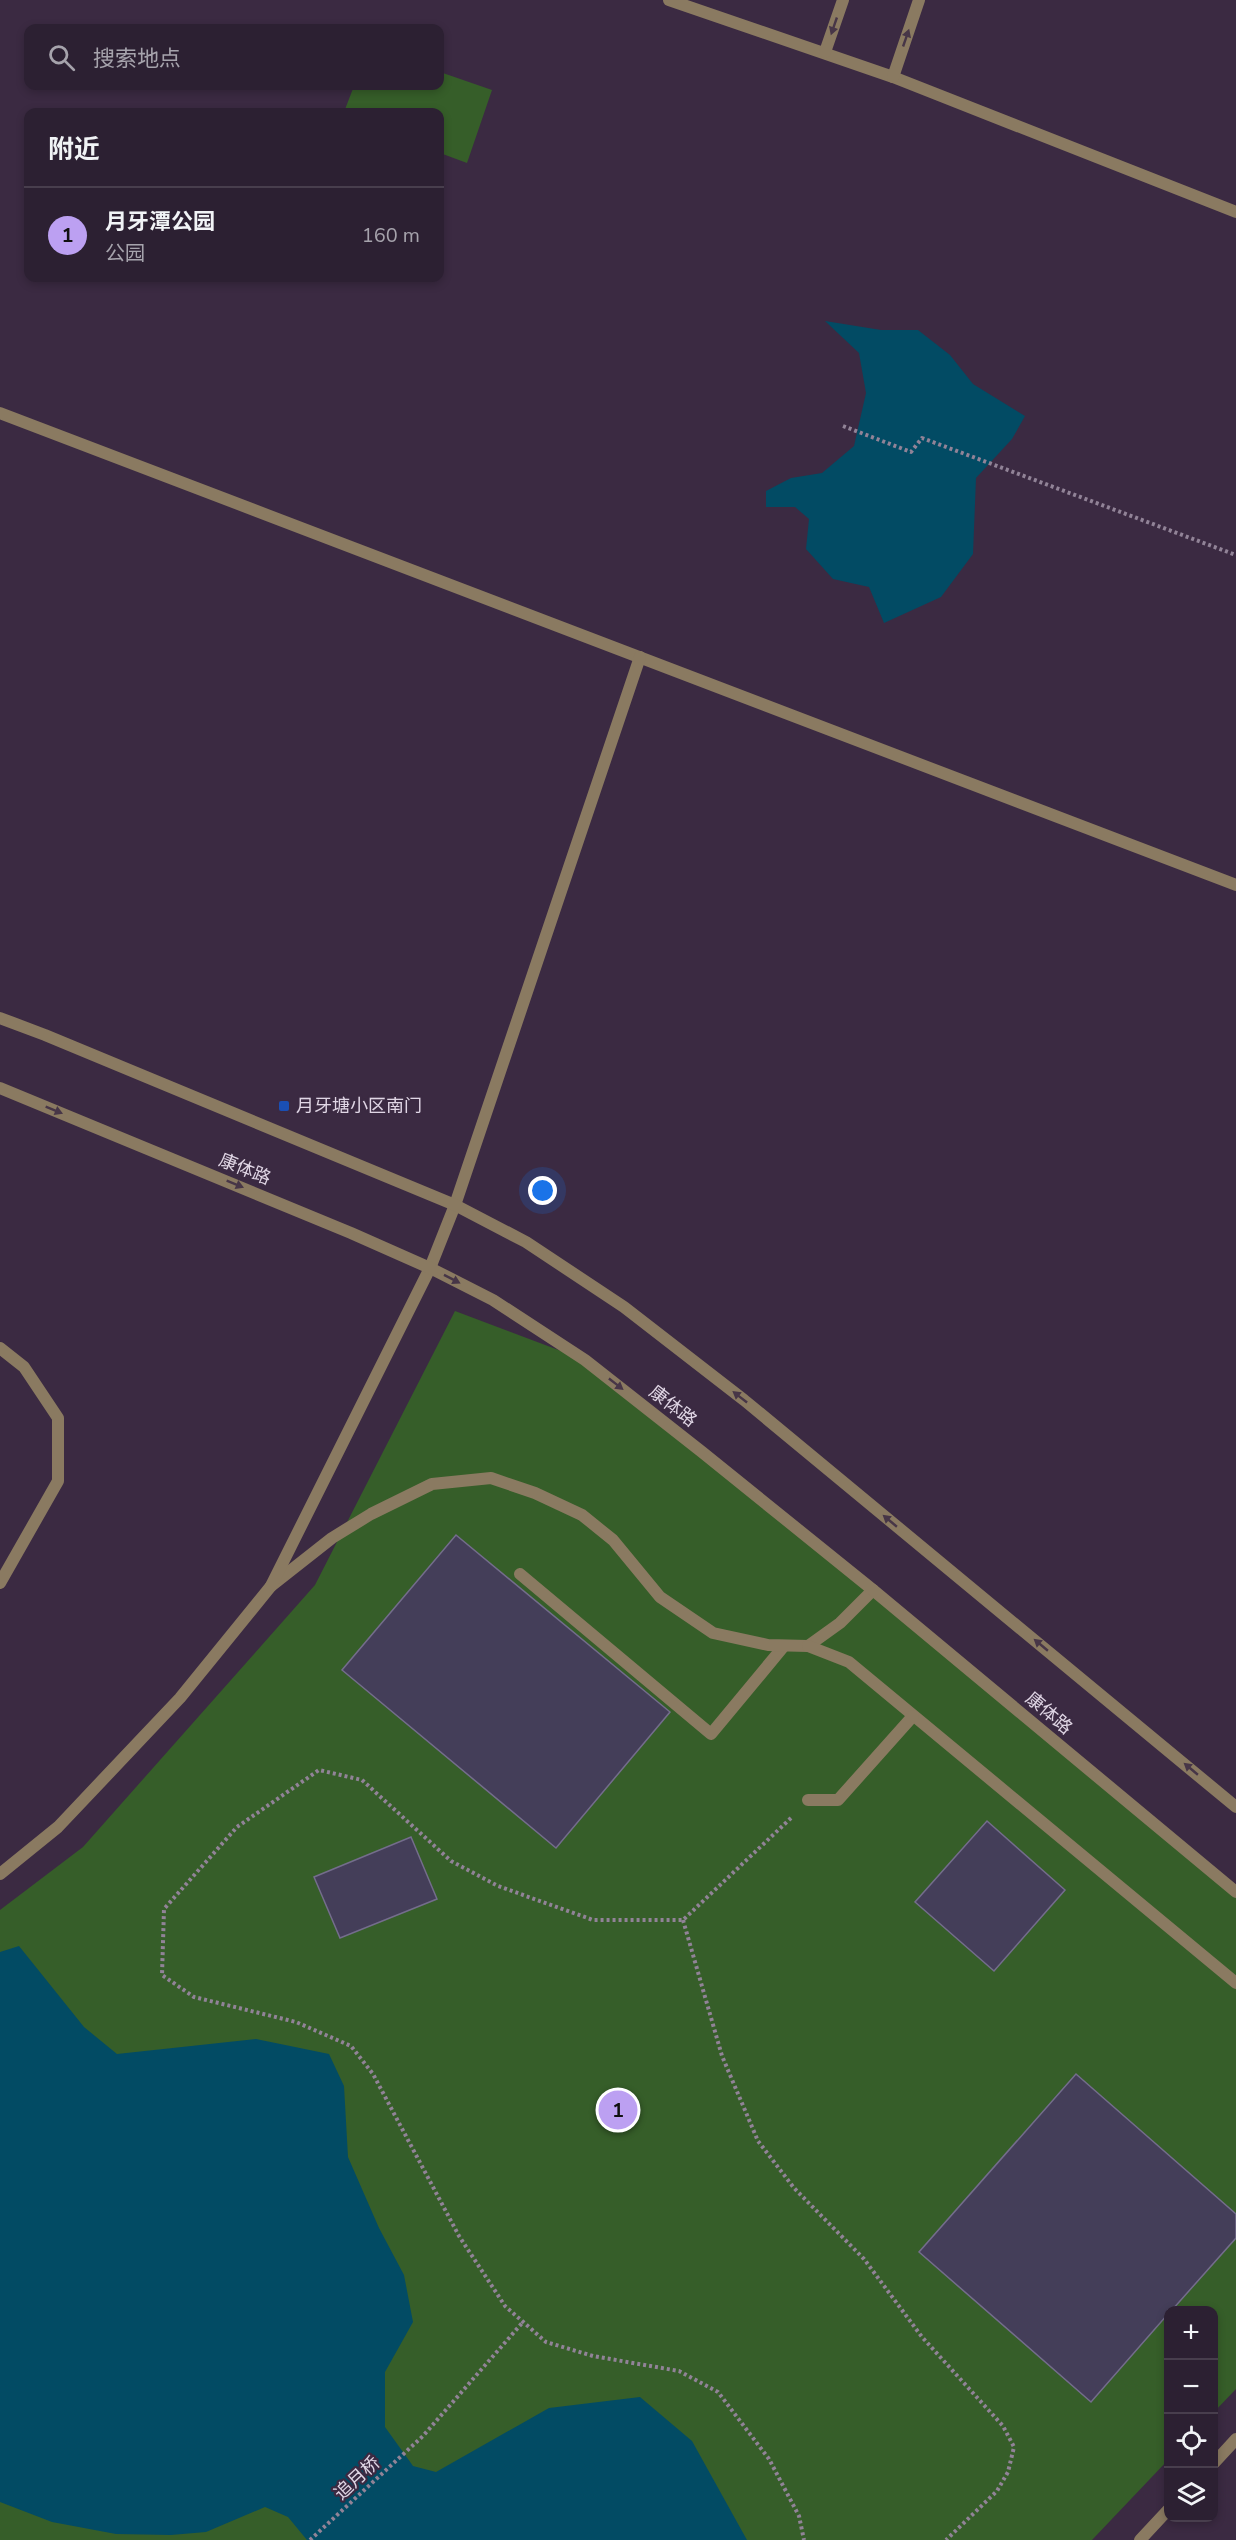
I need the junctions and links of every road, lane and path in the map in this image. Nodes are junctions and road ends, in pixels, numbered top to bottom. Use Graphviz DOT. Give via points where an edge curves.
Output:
graph roads {
  1 [pos="669,0"];
  2 [pos="843,0"];
  3 [pos="919,0"];
  4 [pos="825,52"];
  5 [pos="892,77"];
  6 [pos="1236,212"];
  7 [pos="0,413"];
  8 [pos="843,426"];
  9 [pos="1236,555"];
  10 [pos="640,657"];
  11 [pos="1236,885"];
  12 [pos="0,1018"];
  13 [pos="0,1089"];
  14 [pos="455,1204"];
  15 [pos="430,1268"];
  16 [pos="0,1348"];
  17 [pos="520,1574"];
  18 [pos="0,1583"];
  19 [pos="272,1586"];
  20 [pos="873,1590"];
  21 [pos="784,1646"];
  22 [pos="808,1646"];
  23 [pos="914,1716"];
  24 [pos="808,1800"];
  25 [pos="1236,1807"];
  26 [pos="0,1874"];
  27 [pos="1236,1892"];
  28 [pos="683,1920"];
  29 [pos="1236,1983"];
  30 [pos="523,2322"];
  31 [pos="1236,2439"];
  32 [pos="1218,2459"];
  33 [pos="1164,2514"];
  34 [pos="310,2540"];
  35 [pos="804,2540"];
  36 [pos="946,2540"];
  37 [pos="1140,2540"];
  1 -- 4 [label="street"];
  2 -- 4 [label="street, one-way"];
  5 -- 3 [label="street, one-way"];
  4 -- 5 [label="street"];
  5 -- 6 [label="street"];
  7 -- 10 [label="street"];
  8 -- 9 [label="path" via="910,452 922,438"];
  10 -- 11 [label="street"];
  10 -- 14 [label="street"];
  12 -- 14 [label="street"];
  13 -- 15 [label="street, 康体路, one-way"];
  14 -- 15 [label="street"];
  25 -- 14 [label="street, one-way" via="744,1400 624,1307 526,1242"];
  15 -- 19 [label="street"];
  15 -- 20 [label="street, 康体路, one-way" via="493,1300 585,1360"];
  16 -- 18 [label="street" via="24,1367 58,1418 58,1481"];
  17 -- 21 [label="street" via="711,1734"];
  19 -- 21 [label="street" via="371,1514 432,1484 491,1478 582,1515 613,1540 660,1597 713,1633"];
  19 -- 26 [label="street" via="180,1698 58,1827"];
  20 -- 22 [label="street" via="840,1623"];
  20 -- 27 [label="street, 康体路"];
  21 -- 22 [label="street"];
  22 -- 23 [label="street" via="849,1662"];
  23 -- 24 [label="street" via="838,1800"];
  23 -- 29 [label="street"];
  24 -- 28 [label="path"];
  28 -- 30 [label="path" via="593,1920 498,1886 451,1861 362,1780 319,1770 237,1827 164,1909 162,1975 194,1997 297,2022 351,2046 373,2074 459,2236 505,2306"];
  28 -- 36 [label="path" via="722,2056 758,2141 794,2188 864,2259 922,2337 1003,2426 1014,2447 1008,2472 997,2491"];
  30 -- 34 [label="path, 追月桥" via="423,2436"];
  30 -- 35 [label="path" via="546,2342 593,2356 679,2371 717,2392 769,2459 799,2516"];
  31 -- 32 [label="street"];
  33 -- 37 [label="street"];
}
